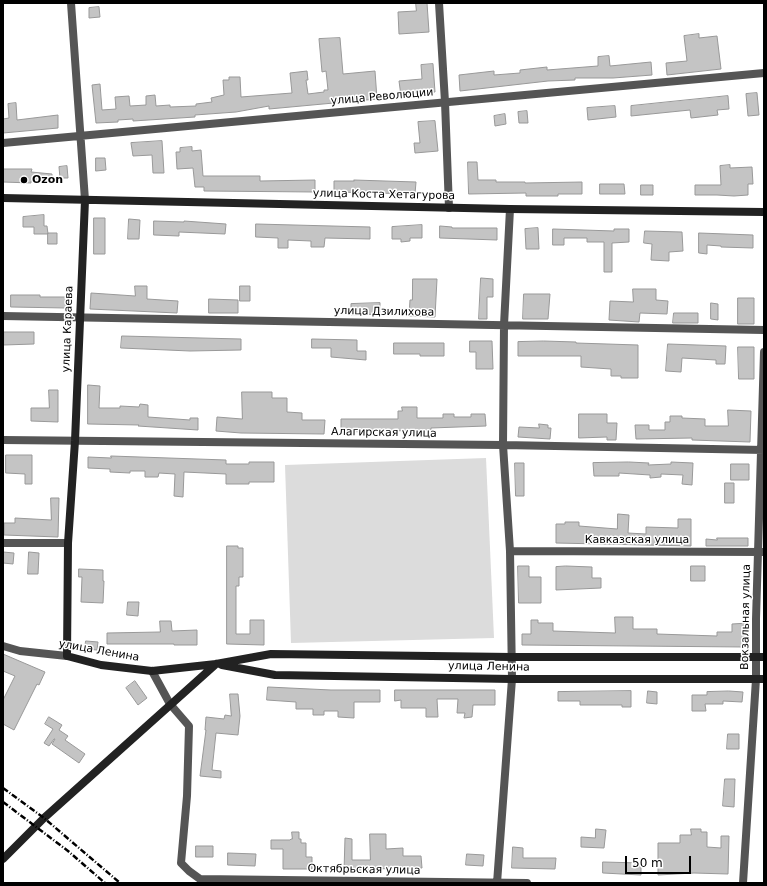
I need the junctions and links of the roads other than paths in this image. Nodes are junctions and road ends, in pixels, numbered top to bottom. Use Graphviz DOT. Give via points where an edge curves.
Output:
graph roads {
  1 [pos="71,3"];
  2 [pos="438,3"];
  3 [pos="764,73"];
  4 [pos="445,102"];
  5 [pos="80,135"];
  6 [pos="3,142"];
  7 [pos="3,198"];
  8 [pos="85,200"];
  9 [pos="450,208"];
  10 [pos="510,209"];
  11 [pos="764,212"];
  12 [pos="3,316"];
  13 [pos="80,317"];
  14 [pos="504,325"];
  15 [pos="764,330"];
  16 [pos="764,352"];
  17 [pos="3,440"];
  18 [pos="75,441"];
  19 [pos="503,445"];
  20 [pos="763,450"];
  21 [pos="3,542"];
  22 [pos="68,543"];
  23 [pos="510,551"];
  24 [pos="761,552"];
  25 [pos="3,646"];
  26 [pos="67,656"];
  27 [pos="512,657"];
  28 [pos="760,657"];
  29 [pos="216,664"];
  30 [pos="152,671"];
  31 [pos="512,679"];
  32 [pos="760,679"];
  33 [pos="170,704"];
  34 [pos="3,859"];
  35 [pos="497,883"];
  36 [pos="527,883"];
  37 [pos="743,883"];
  1 -- 5 [label="street, улица Караева"];
  2 -- 4 [label="street"];
  3 -- 4 [label="street, улица Революции"];
  4 -- 5 [label="street, улица Революции"];
  4 -- 9 [label="street"];
  5 -- 6 [label="street, улица Революции"];
  5 -- 8 [label="street, улица Караева"];
  7 -- 8 [label="street, улица Коста Хетагурова"];
  8 -- 9 [label="street, улица Коста Хетагурова"];
  8 -- 13 [label="street, улица Караева"];
  9 -- 10 [label="street, улица Коста Хетагурова"];
  10 -- 11 [label="street, улица Коста Хетагурова"];
  10 -- 14 [label="street"];
  12 -- 13 [label="street, улица Дзилихова"];
  13 -- 14 [label="street, улица Дзилихова"];
  13 -- 18 [label="street, улица Караева"];
  14 -- 15 [label="street, улица Дзилихова"];
  14 -- 19 [label="street"];
  16 -- 20 [label="street, Вокзальная улица"];
  17 -- 18 [label="street, Алагирская улица"];
  18 -- 19 [label="street, Алагирская улица"];
  18 -- 22 [label="street, улица Караева"];
  19 -- 20 [label="street, Алагирская улица"];
  19 -- 23 [label="street"];
  20 -- 24 [label="street, Вокзальная улица"];
  21 -- 22 [label="street"];
  22 -- 26 [label="street, улица Караева"];
  23 -- 24 [label="street, Кавказская улица"];
  23 -- 27 [label="street"];
  24 -- 28 [label="street, Вокзальная улица"];
  25 -- 26 [label="street, улица Ленина" via="20,651"];
  26 -- 30 [label="street, улица Ленина" via="101,665"];
  27 -- 28 [label="street, улица Ленина"];
  27 -- 29 [label="street, улица Ленина" via="271,654"];
  27 -- 31 [label="street"];
  28 -- 32 [label="street, Вокзальная улица"];
  29 -- 30 [label="street, улица Ленина"];
  29 -- 31 [label="street, улица Ленина" via="275,674"];
  29 -- 33 [label="street"];
  30 -- 33 [label="street"];
  31 -- 32 [label="street, улица Ленина"];
  31 -- 35 [label="street"];
  32 -- 37 [label="street, Вокзальная улица"];
  33 -- 34 [label="street" via="44,818"];
  33 -- 35 [label="street, Октябрьская улица" via="189,726 187,796 181,863 200,879"];
  35 -- 36 [label="street, Октябрьская улица"];
}
